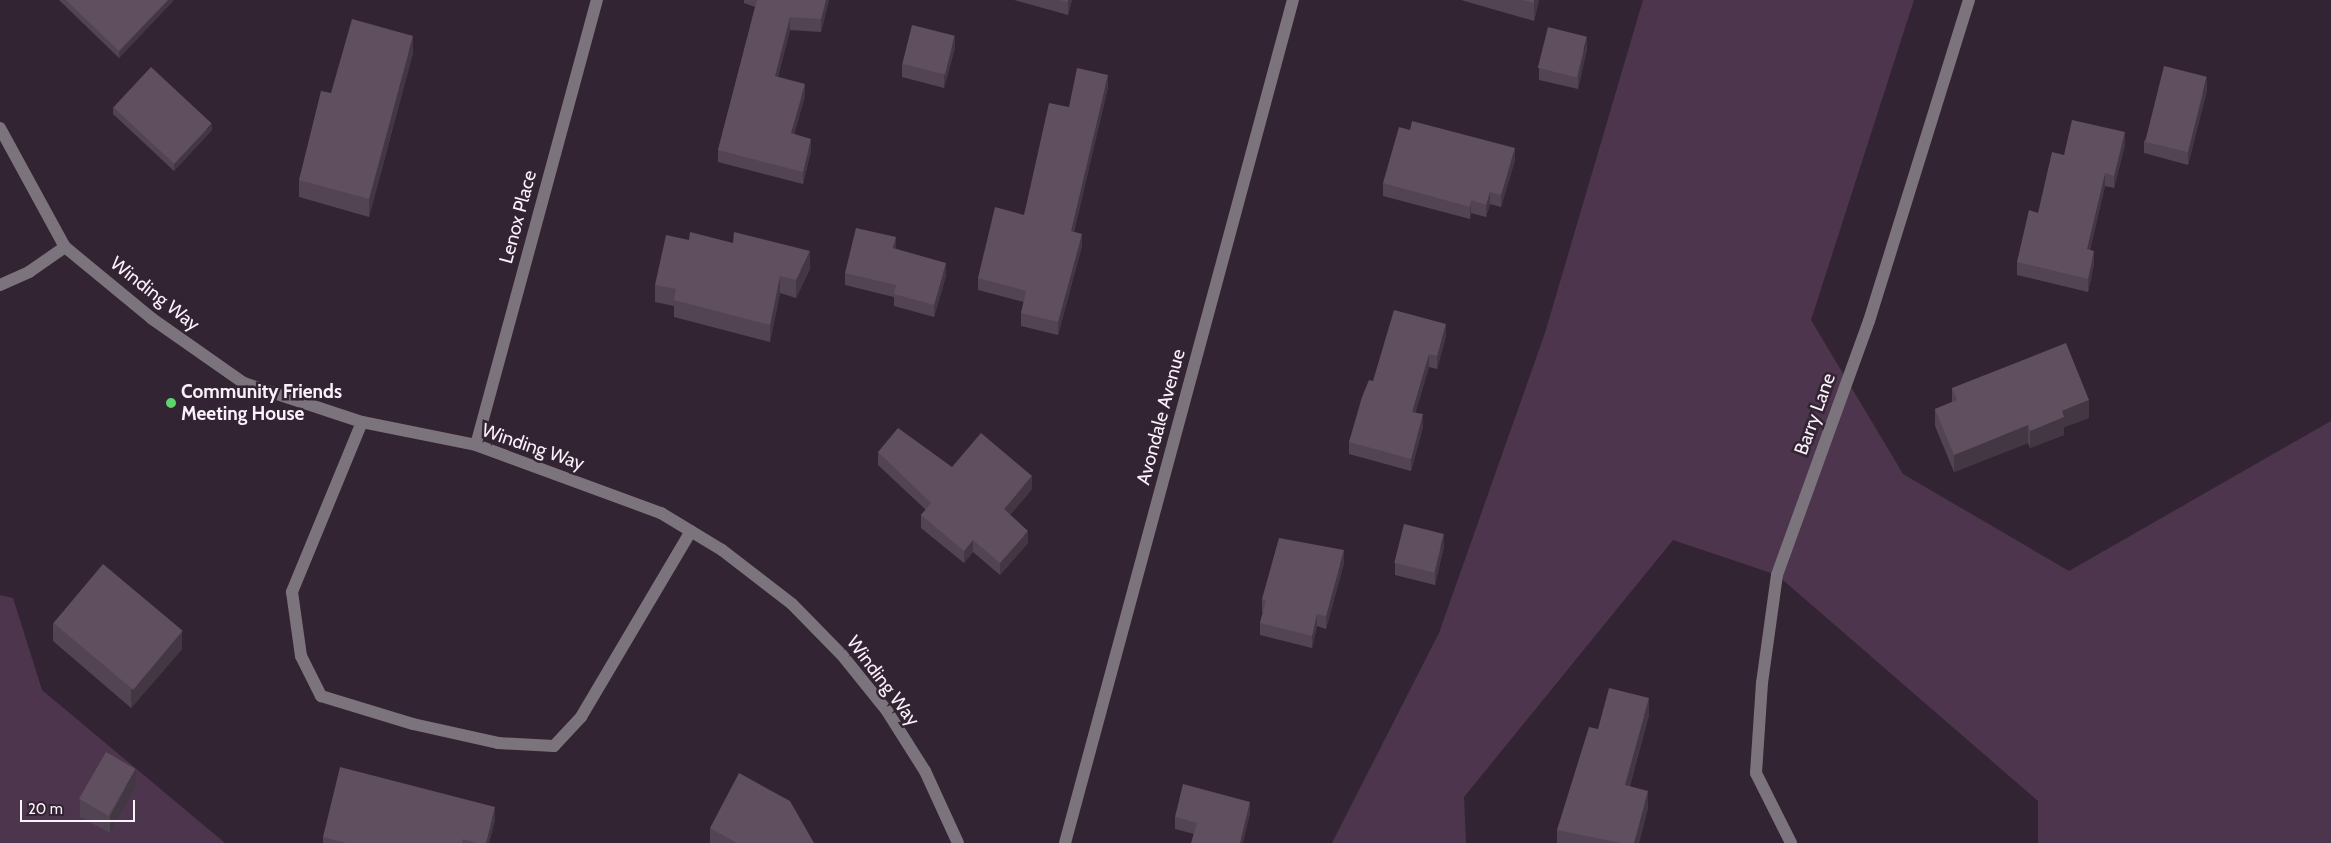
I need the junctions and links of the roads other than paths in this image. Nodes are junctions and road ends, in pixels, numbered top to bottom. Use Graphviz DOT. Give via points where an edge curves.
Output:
graph roads {
  1 [pos="597,0"];
  2 [pos="1293,0"];
  3 [pos="1969,0"];
  4 [pos="0,128"];
  5 [pos="65,247"];
  6 [pos="0,285"];
  7 [pos="362,422"];
  8 [pos="476,445"];
  9 [pos="691,530"];
  10 [pos="958,843"];
  11 [pos="1066,843"];
  12 [pos="1791,843"];
  1 -- 8 [label="street, Lenox Place"];
  2 -- 11 [label="street, Avondale Avenue"];
  3 -- 12 [label="street, Barry Lane" via="1869,321 1777,575 1762,682 1756,773"];
  4 -- 5 [label="street"];
  5 -- 6 [label="street" via="29,272"];
  5 -- 7 [label="street, Winding Way" via="151,318 244,383"];
  7 -- 8 [label="street, Winding Way"];
  7 -- 9 [label="street" via="292,592 300,656 321,696 498,743 554,746 581,717"];
  8 -- 9 [label="street, Winding Way" via="662,513"];
  9 -- 10 [label="street, Winding Way" via="792,604 842,655 887,711 924,771"];
}
